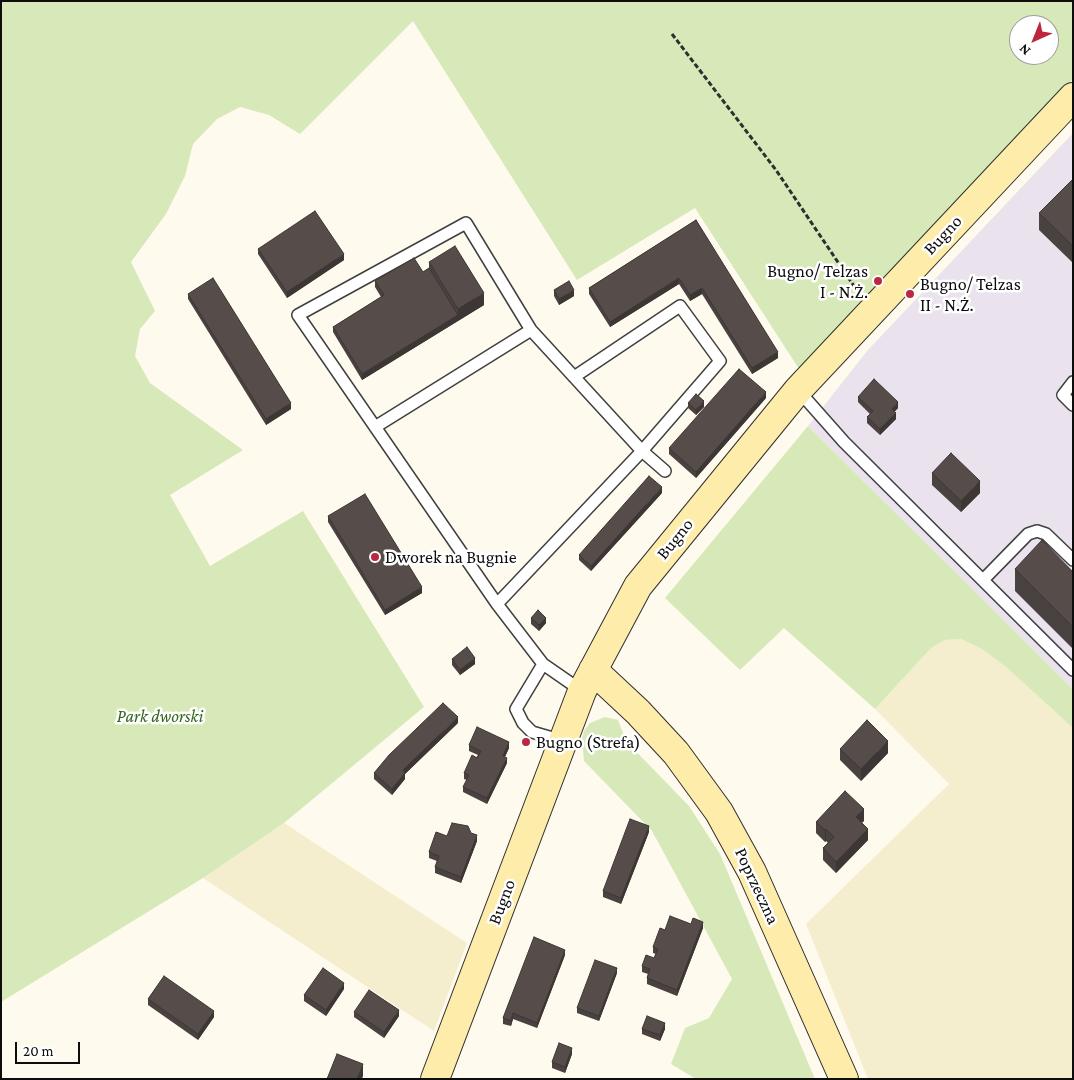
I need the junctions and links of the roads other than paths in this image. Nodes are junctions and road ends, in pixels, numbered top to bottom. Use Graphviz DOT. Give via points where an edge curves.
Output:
graph roads {
  1 [pos="1073,98"];
  2 [pos="531,330"];
  3 [pos="574,377"];
  4 [pos="1073,382"];
  5 [pos="798,390"];
  6 [pos="1073,405"];
  7 [pos="375,427"];
  8 [pos="642,451"];
  9 [pos="665,471"];
  10 [pos="1073,560"];
  11 [pos="983,580"];
  12 [pos="497,604"];
  13 [pos="543,664"];
  14 [pos="1073,670"];
  15 [pos="588,681"];
  16 [pos="564,741"];
  17 [pos="435,1079"];
  18 [pos="844,1079"];
  1 -- 5 [label="street, Bugno"];
  2 -- 3 [label="lane"];
  2 -- 7 [label="lane"];
  2 -- 7 [label="lane" via="466,223 298,315"];
  3 -- 8 [label="lane"];
  3 -- 8 [label="lane" via="680,306 720,361"];
  4 -- 6 [label="lane" via="1062,395"];
  5 -- 11 [label="lane" via="844,442"];
  5 -- 15 [label="street, Bugno" via="638,586"];
  7 -- 12 [label="lane"];
  8 -- 9 [label="lane"];
  8 -- 12 [label="lane"];
  10 -- 11 [label="lane" via="1046,534 1037,531 1028,534"];
  11 -- 14 [label="lane"];
  12 -- 13 [label="lane"];
  13 -- 15 [label="lane"];
  13 -- 16 [label="lane" via="516,708 532,732"];
  15 -- 16 [label="street, Bugno"];
  15 -- 18 [label="street, Poprzeczna" via="638,712 699,782 736,840"];
  16 -- 17 [label="street, Bugno"];
}
